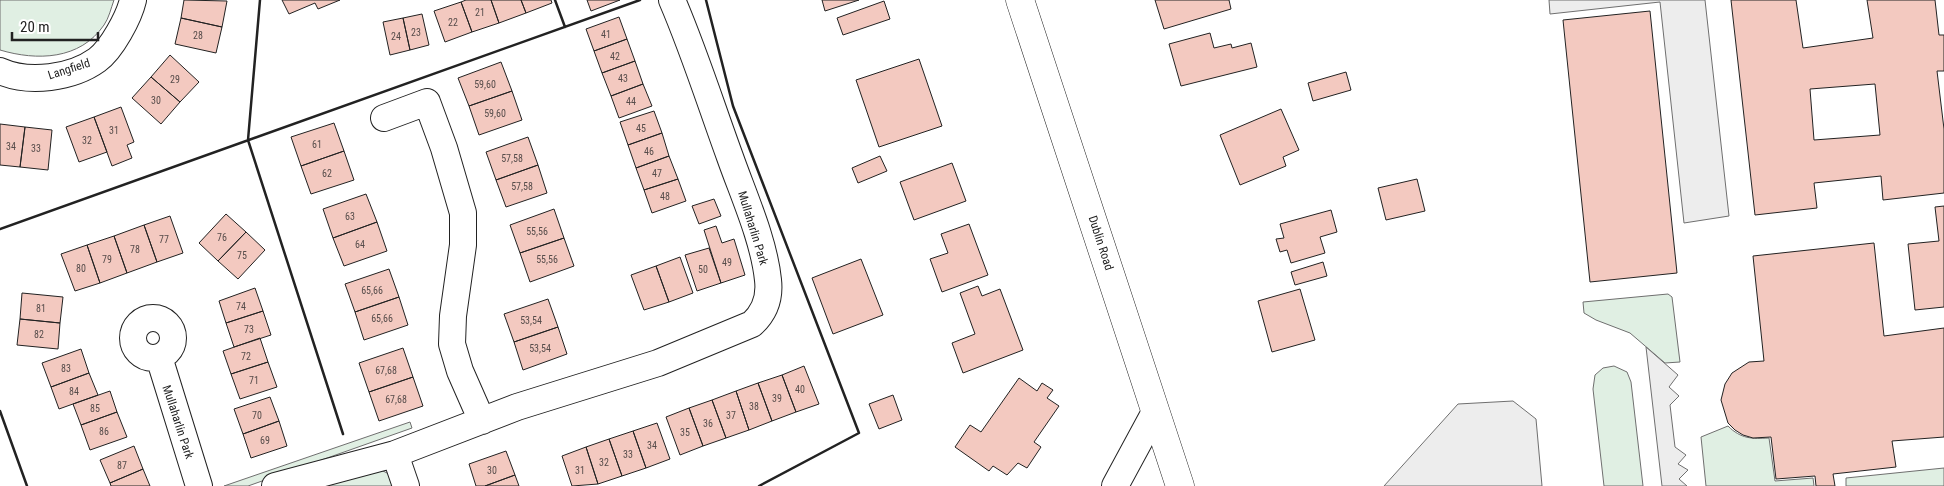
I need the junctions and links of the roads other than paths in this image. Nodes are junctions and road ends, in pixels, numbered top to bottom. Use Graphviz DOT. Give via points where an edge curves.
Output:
graph roads {
  1 [pos="132,0"];
  2 [pos="672,0"];
  3 [pos="1020,0"];
  4 [pos="0,72"];
  5 [pos="384,118"];
  6 [pos="159,357"];
  7 [pos="1155,412"];
  8 [pos="482,421"];
  9 [pos="395,454"];
  10 [pos="199,486"];
  11 [pos="275,486"];
  12 [pos="406,486"];
  13 [pos="1115,486"];
  14 [pos="1180,486"];
  1 -- 4 [label="street, Langfield" via="130,14 98,59 48,78"];
  2 -- 8 [label="street, Mullaharlin Park" via="762,252 768,281 762,315 752,324 658,363"];
  3 -- 7 [label="main road, Dublin Road"];
  5 -- 8 [label="street" via="426,102 444,148 463,213 463,245 452,344"];
  6 -- 10 [label="street, Mullaharlin Park"];
  7 -- 13 [label="street"];
  7 -- 14 [label="main road, Dublin Road"];
  8 -- 9 [label="street, Mullaharlin Park"];
  9 -- 11 [label="street, Mullaharlin Park"];
  9 -- 12 [label="street"];
}
